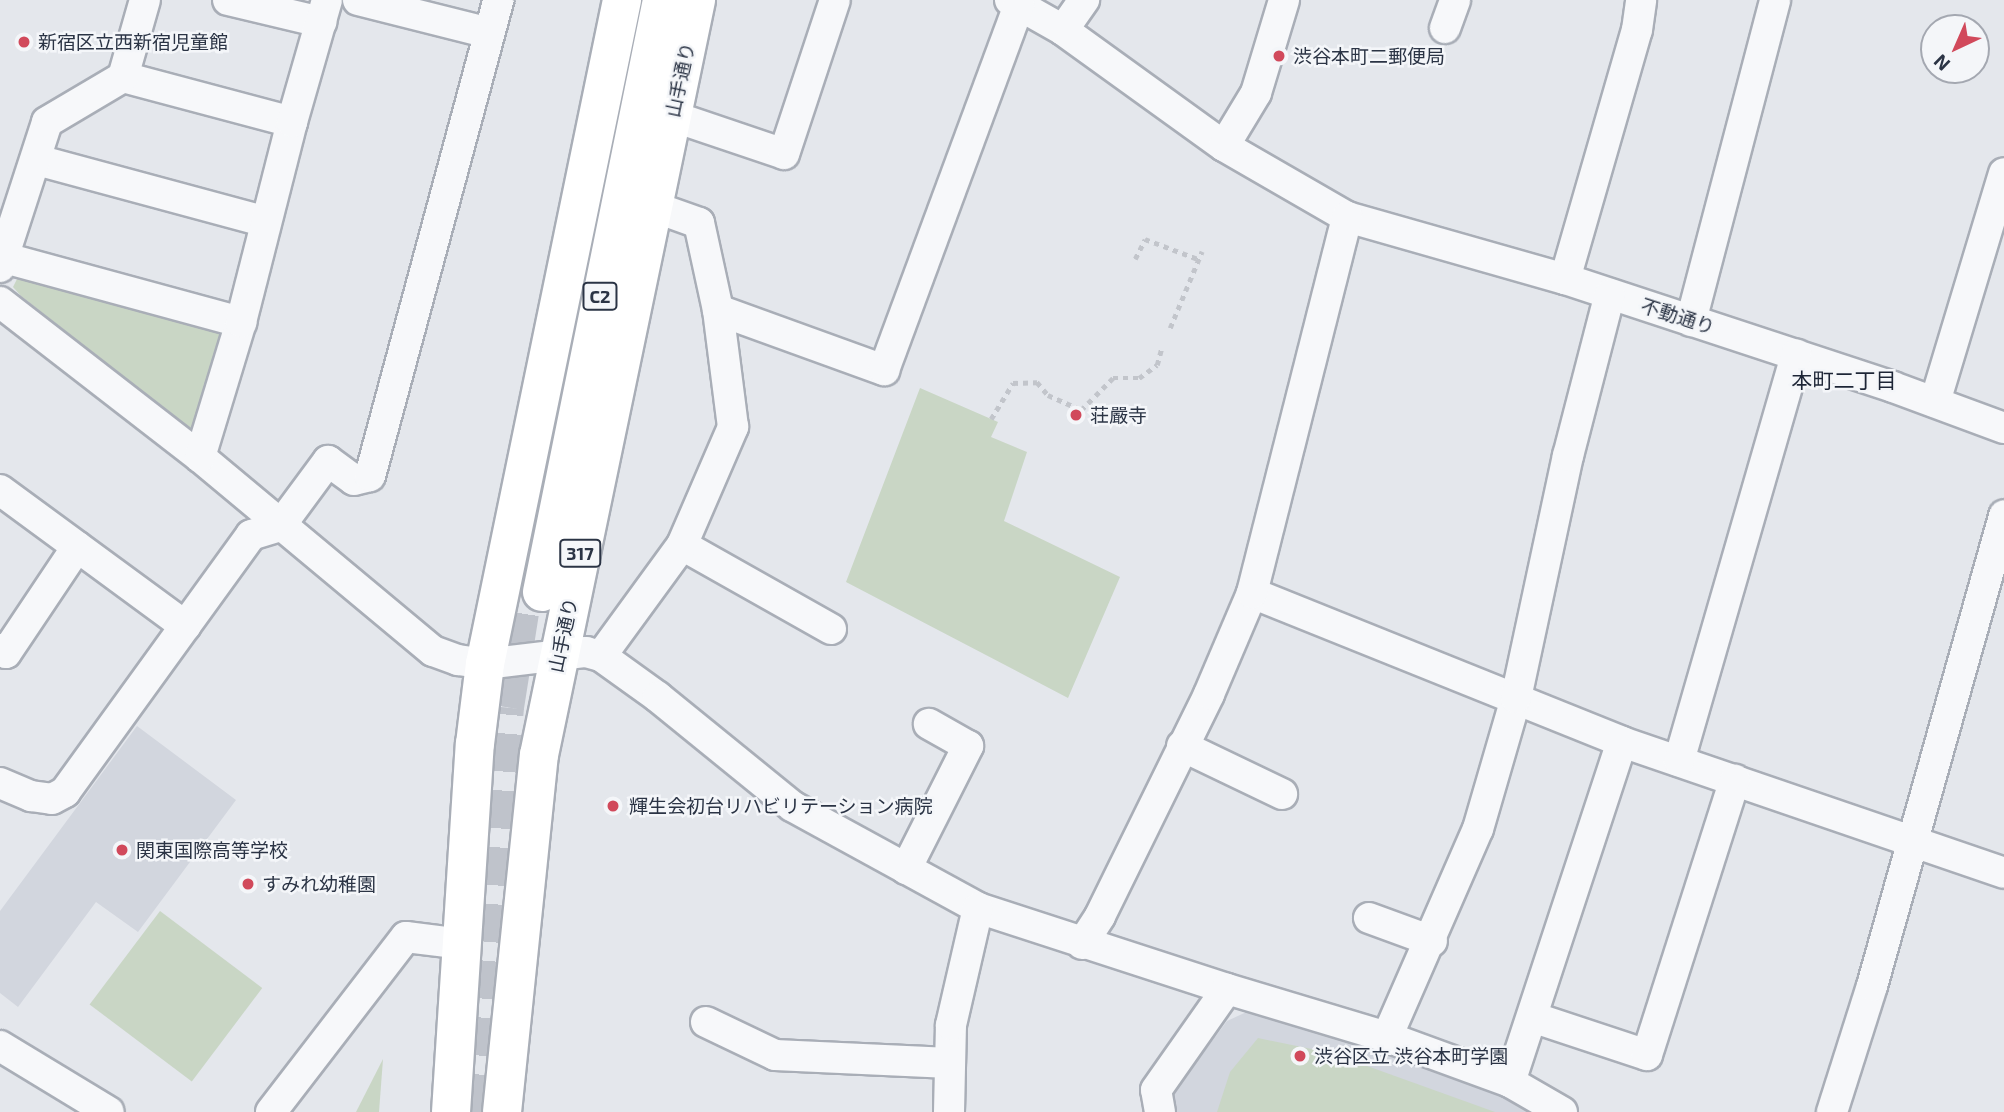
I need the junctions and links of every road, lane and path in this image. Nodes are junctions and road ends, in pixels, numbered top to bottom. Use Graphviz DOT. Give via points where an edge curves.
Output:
graph roads {
  1 [pos="145,0"];
  2 [pos="228,0"];
  3 [pos="358,0"];
  4 [pos="498,0"];
  5 [pos="622,0"];
  6 [pos="645,0"];
  7 [pos="662,0"];
  8 [pos="696,0"];
  9 [pos="835,0"];
  10 [pos="1084,0"];
  11 [pos="1284,0"];
  12 [pos="1455,0"];
  13 [pos="1641,0"];
  14 [pos="1775,0"];
  15 [pos="1014,3"];
  16 [pos="324,11"];
  17 [pos="1445,28"];
  18 [pos="1063,30"];
  19 [pos="489,33"];
  20 [pos="123,77"];
  21 [pos="672,116"];
  22 [pos="292,122"];
  23 [pos="1224,146"];
  24 [pos="37,160"];
  25 [pos="2004,173"];
  26 [pos="654,207"];
  27 [pos="1347,217"];
  28 [pos="266,222"];
  29 [pos="1202,251"];
  30 [pos="1135,259"];
  31 [pos="1198,259"];
  32 [pos="3,262"];
  33 [pos="1565,279"];
  34 [pos="1610,294"];
  35 [pos="0,302"];
  36 [pos="718,310"];
  37 [pos="1691,321"];
  38 [pos="241,322"];
  39 [pos="1170,328"];
  40 [pos="1161,350"];
  41 [pos="1796,355"];
  42 [pos="1936,402"];
  43 [pos="991,419"];
  44 [pos="2004,428"];
  45 [pos="200,457"];
  46 [pos="0,490"];
  47 [pos="2004,515"];
  48 [pos="280,526"];
  49 [pos="682,545"];
  50 [pos="77,547"];
  51 [pos="1252,593"];
  52 [pos="185,626"];
  53 [pos="831,628"];
  54 [pos="0,649"];
  55 [pos="601,656"];
  56 [pos="558,657"];
  57 [pos="485,664"];
  58 [pos="1516,698"];
  59 [pos="929,724"];
  60 [pos="1622,742"];
  61 [pos="1182,746"];
  62 [pos="1679,761"];
  63 [pos="1735,780"];
  64 [pos="0,783"];
  65 [pos="1282,794"];
  66 [pos="1913,841"];
  67 [pos="906,869"];
  68 [pos="2004,873"];
  69 [pos="978,908"];
  70 [pos="1369,918"];
  71 [pos="1432,941"];
  72 [pos="1082,943"];
  73 [pos="462,944"];
  74 [pos="1227,989"];
  75 [pos="1532,1017"];
  76 [pos="706,1022"];
  77 [pos="1387,1037"];
  78 [pos="0,1046"];
  79 [pos="950,1063"];
  80 [pos="1510,1082"];
  81 [pos="109,1112"];
  82 [pos="271,1112"];
  83 [pos="451,1112"];
  84 [pos="502,1112"];
  85 [pos="949,1112"];
  86 [pos="1160,1112"];
  87 [pos="1562,1112"];
  88 [pos="1832,1112"];
  1 -- 20 [label="street"];
  2 -- 16 [label="street"];
  3 -- 19 [label="street"];
  4 -- 19 [label="street"];
  5 -- 57 [label="main road"];
  6 -- 7 [label="main road, C2" via="533,589"];
  8 -- 21 [label="main road, 山手通り / 317"];
  9 -- 21 [label="street" via="784,154"];
  10 -- 18 [label="street"];
  11 -- 23 [label="street" via="1256,93"];
  12 -- 17 [label="street"];
  13 -- 33 [label="street" via="1637,30"];
  14 -- 37 [label="street"];
  15 -- 18 [label="street, 不動通り"];
  15 -- 36 [label="street" via="884,370"];
  16 -- 22 [label="street"];
  18 -- 23 [label="street, 不動通り"];
  19 -- 48 [label="street" via="370,476 354,480 328,461"];
  20 -- 22 [label="street"];
  20 -- 24 [label="street" via="47,122"];
  21 -- 26 [label="main road, 山手通り / 317"];
  22 -- 28 [label="street"];
  23 -- 27 [label="street, 不動通り"];
  24 -- 28 [label="street"];
  24 -- 32 [label="street"];
  25 -- 42 [label="street"];
  26 -- 36 [label="street" via="699,223"];
  26 -- 56 [label="main road, 山手通り / 317"];
  27 -- 33 [label="street, 不動通り"];
  27 -- 51 [label="street"];
  28 -- 38 [label="street"];
  29 -- 31 [label="path"];
  30 -- 31 [label="path" via="1145,239"];
  31 -- 39 [label="path"];
  32 -- 38 [label="street"];
  33 -- 34 [label="street, 不動通り"];
  34 -- 37 [label="street, 不動通り"];
  34 -- 58 [label="street" via="1568,456"];
  35 -- 45 [label="street"];
  36 -- 49 [label="street" via="733,428"];
  37 -- 41 [label="street, 不動通り"];
  38 -- 45 [label="street"];
  40 -- 43 [label="path" via="1157,365 1139,378 1113,378 1081,410 1048,395 1037,382 1013,383"];
  41 -- 42 [label="street, 不動通り"];
  41 -- 62 [label="street"];
  42 -- 44 [label="street, 不動通り"];
  45 -- 48 [label="street"];
  46 -- 50 [label="street"];
  47 -- 66 [label="street"];
  48 -- 52 [label="street" via="251,535"];
  48 -- 57 [label="street" via="433,652"];
  49 -- 53 [label="street"];
  49 -- 55 [label="street"];
  50 -- 52 [label="street"];
  50 -- 54 [label="street" via="6,653"];
  51 -- 58 [label="street"];
  51 -- 61 [label="street"];
  52 -- 64 [label="street" via="65,792 52,799"];
  55 -- 56 [label="street" via="586,652"];
  55 -- 67 [label="street" via="659,697 792,806"];
  56 -- 57 [label="street"];
  56 -- 84 [label="main road, 山手通り / 317" via="538,755"];
  57 -- 73 [label="main road"];
  58 -- 60 [label="street"];
  58 -- 71 [label="street" via="1478,829"];
  59 -- 67 [label="street" via="968,746"];
  60 -- 62 [label="street"];
  60 -- 75 [label="street"];
  61 -- 65 [label="street"];
  61 -- 72 [label="street" via="1100,916"];
  62 -- 63 [label="street"];
  63 -- 66 [label="street"];
  63 -- 75 [label="street" via="1647,1055"];
  66 -- 68 [label="street"];
  66 -- 88 [label="street"];
  67 -- 69 [label="street"];
  69 -- 72 [label="street"];
  69 -- 79 [label="street" via="951,1025"];
  70 -- 71 [label="street"];
  71 -- 77 [label="street"];
  72 -- 74 [label="street"];
  73 -- 82 [label="street" via="405,937"];
  73 -- 83 [label="main road"];
  74 -- 77 [label="street"];
  74 -- 86 [label="street" via="1156,1090"];
  75 -- 80 [label="street"];
  76 -- 79 [label="street" via="775,1055"];
  77 -- 80 [label="street"];
  78 -- 81 [label="street"];
  79 -- 85 [label="street"];
  80 -- 87 [label="street"];
}
